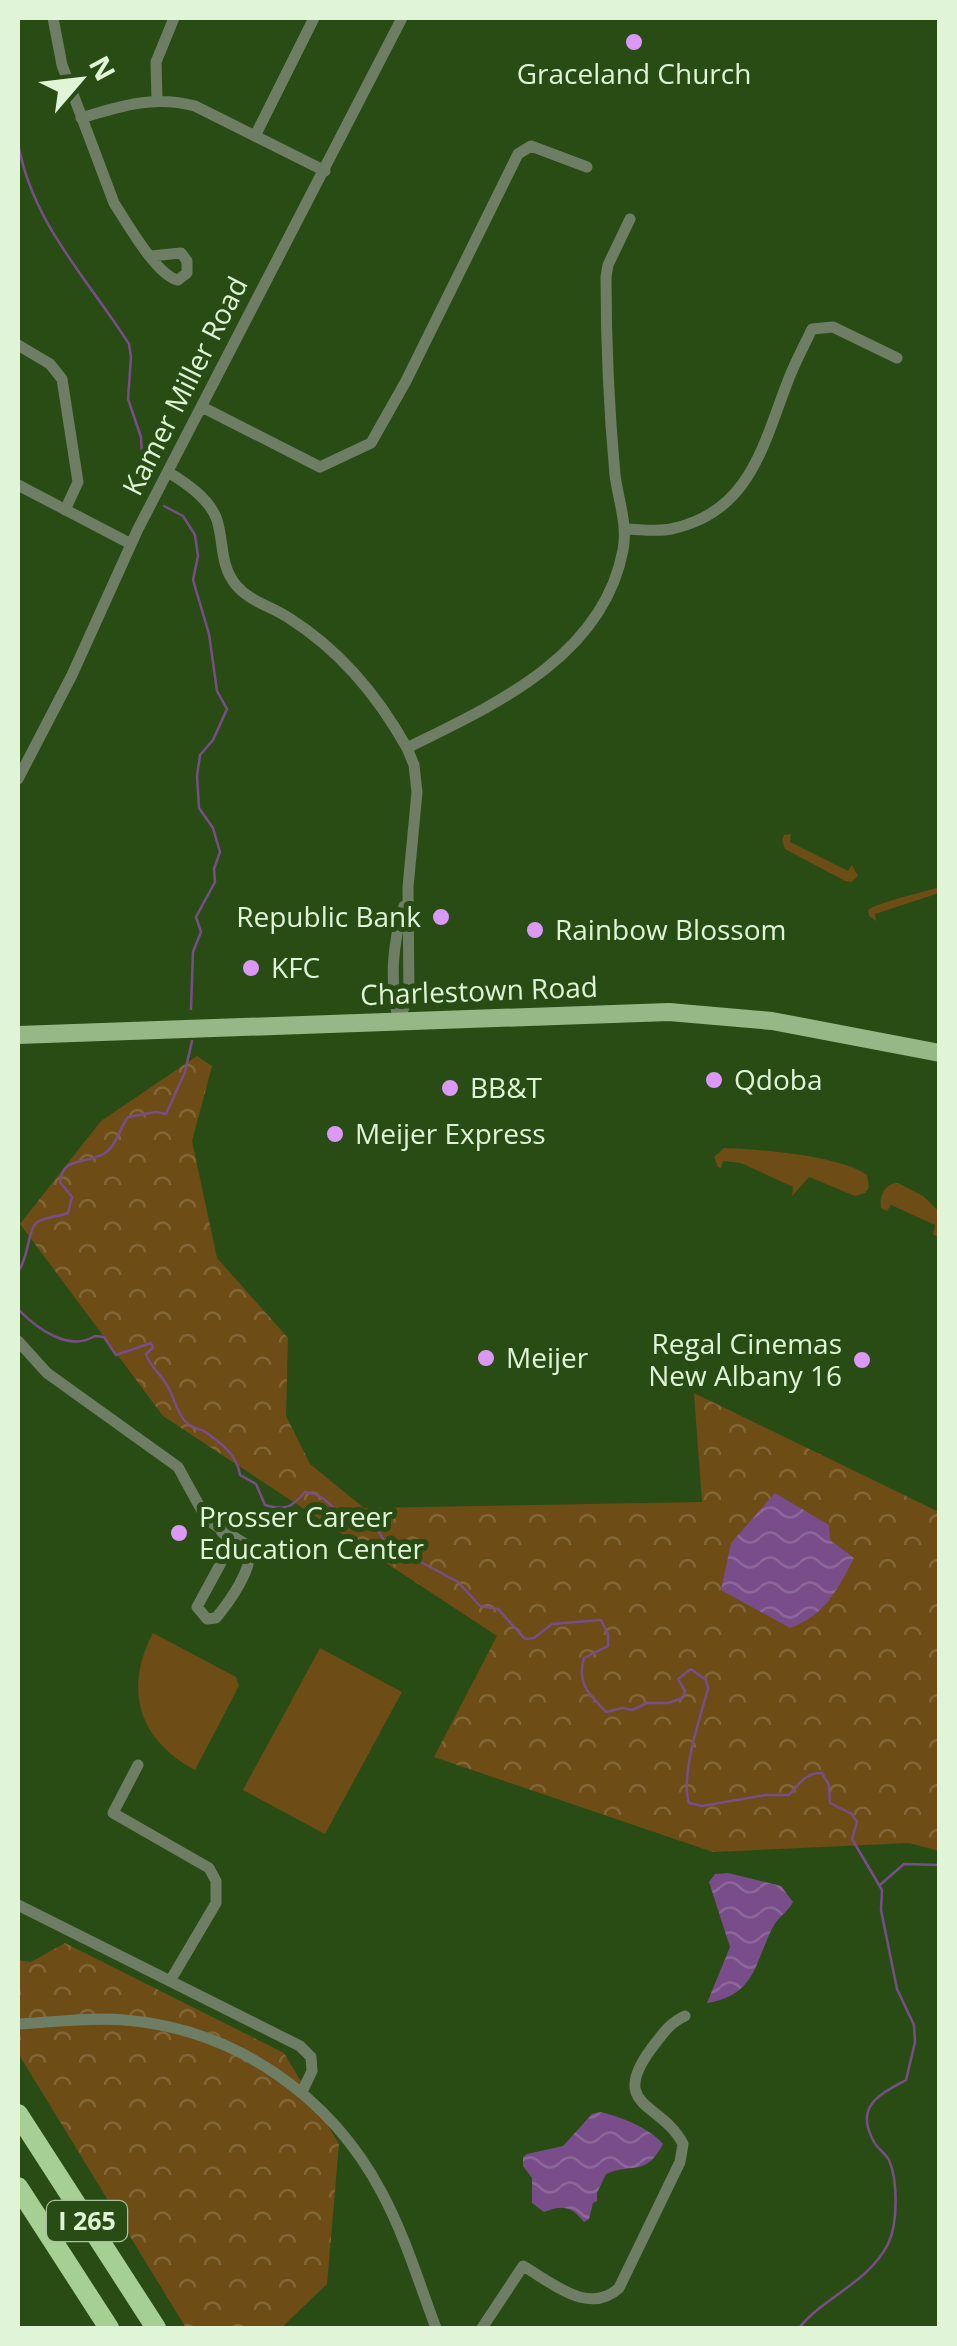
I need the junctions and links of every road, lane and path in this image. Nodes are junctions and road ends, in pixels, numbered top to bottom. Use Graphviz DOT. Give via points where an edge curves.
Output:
graph roads {
  1 [pos="53,18"];
  2 [pos="174,18"];
  3 [pos="314,18"];
  4 [pos="402,18"];
  5 [pos="156,100"];
  6 [pos="81,118"];
  7 [pos="255,136"];
  8 [pos="587,167"];
  9 [pos="325,171"];
  10 [pos="630,220"];
  11 [pos="151,256"];
  12 [pos="18,345"];
  13 [pos="898,358"];
  14 [pos="202,407"];
  15 [pos="168,472"];
  16 [pos="18,485"];
  17 [pos="65,510"];
  18 [pos="624,530"];
  19 [pos="131,544"];
  20 [pos="407,748"];
  21 [pos="18,779"];
  22 [pos="398,1021"];
  23 [pos="18,1035"];
  24 [pos="940,1054"];
  25 [pos="18,1341"];
  26 [pos="221,1531"];
  27 [pos="138,1765"];
  28 [pos="18,1905"];
  29 [pos="170,1981"];
  30 [pos="685,2016"];
  31 [pos="18,2024"];
  32 [pos="302,2092"];
  33 [pos="18,2114"];
  34 [pos="18,2187"];
  35 [pos="108,2328"];
  36 [pos="156,2328"];
  37 [pos="436,2328"];
  38 [pos="482,2328"];
  1 -- 6 [label="street"];
  2 -- 5 [label="street" via="156,62"];
  3 -- 7 [label="street"];
  4 -- 9 [label="street, Kamer Miller Road"];
  5 -- 6 [label="street"];
  5 -- 7 [label="street" via="194,106"];
  6 -- 11 [label="street" via="114,203"];
  7 -- 9 [label="street"];
  8 -- 14 [label="street" via="530,146 518,154 406,381 362,450 320,467"];
  9 -- 14 [label="street, Kamer Miller Road"];
  10 -- 18 [label="street" via="606,277"];
  12 -- 17 [label="street" via="62,378 78,482"];
  13 -- 18 [label="street" via="833,326 812,329 764,450 729,501 670,529"];
  14 -- 15 [label="street, Kamer Miller Road"];
  15 -- 19 [label="street, Kamer Miller Road"];
  15 -- 20 [label="street" via="215,516 234,583 345,661"];
  16 -- 17 [label="street"];
  17 -- 19 [label="street"];
  18 -- 20 [label="street" via="615,575 568,650 512,693"];
  19 -- 21 [label="street, Kamer Miller Road"];
  20 -- 22 [label="street" via="417,792 408,892 392,944"];
  22 -- 23 [label="main road, Charlestown Road"];
  22 -- 24 [label="main road, Charlestown Road" via="669,1012 772,1022"];
  25 -- 26 [label="street" via="58,1382 178,1467 206,1520"];
  26 -- 26 [label="street" via="229,1548 197,1607 207,1619 220,1614 251,1558 246,1543"];
  27 -- 29 [label="street" via="113,1812 209,1868 218,1892"];
  28 -- 29 [label="street"];
  29 -- 32 [label="street" via="300,2046 312,2071"];
  30 -- 38 [label="street" via="665,2030 634,2080 645,2108 683,2144 619,2288 602,2300 578,2298 523,2266"];
  31 -- 32 [label="street" via="102,2019 168,2026 229,2047"];
  32 -- 37 [label="street" via="333,2122 381,2191"];
  33 -- 36 [label="highway, I 265"];
  34 -- 35 [label="highway, I 265"];
}
